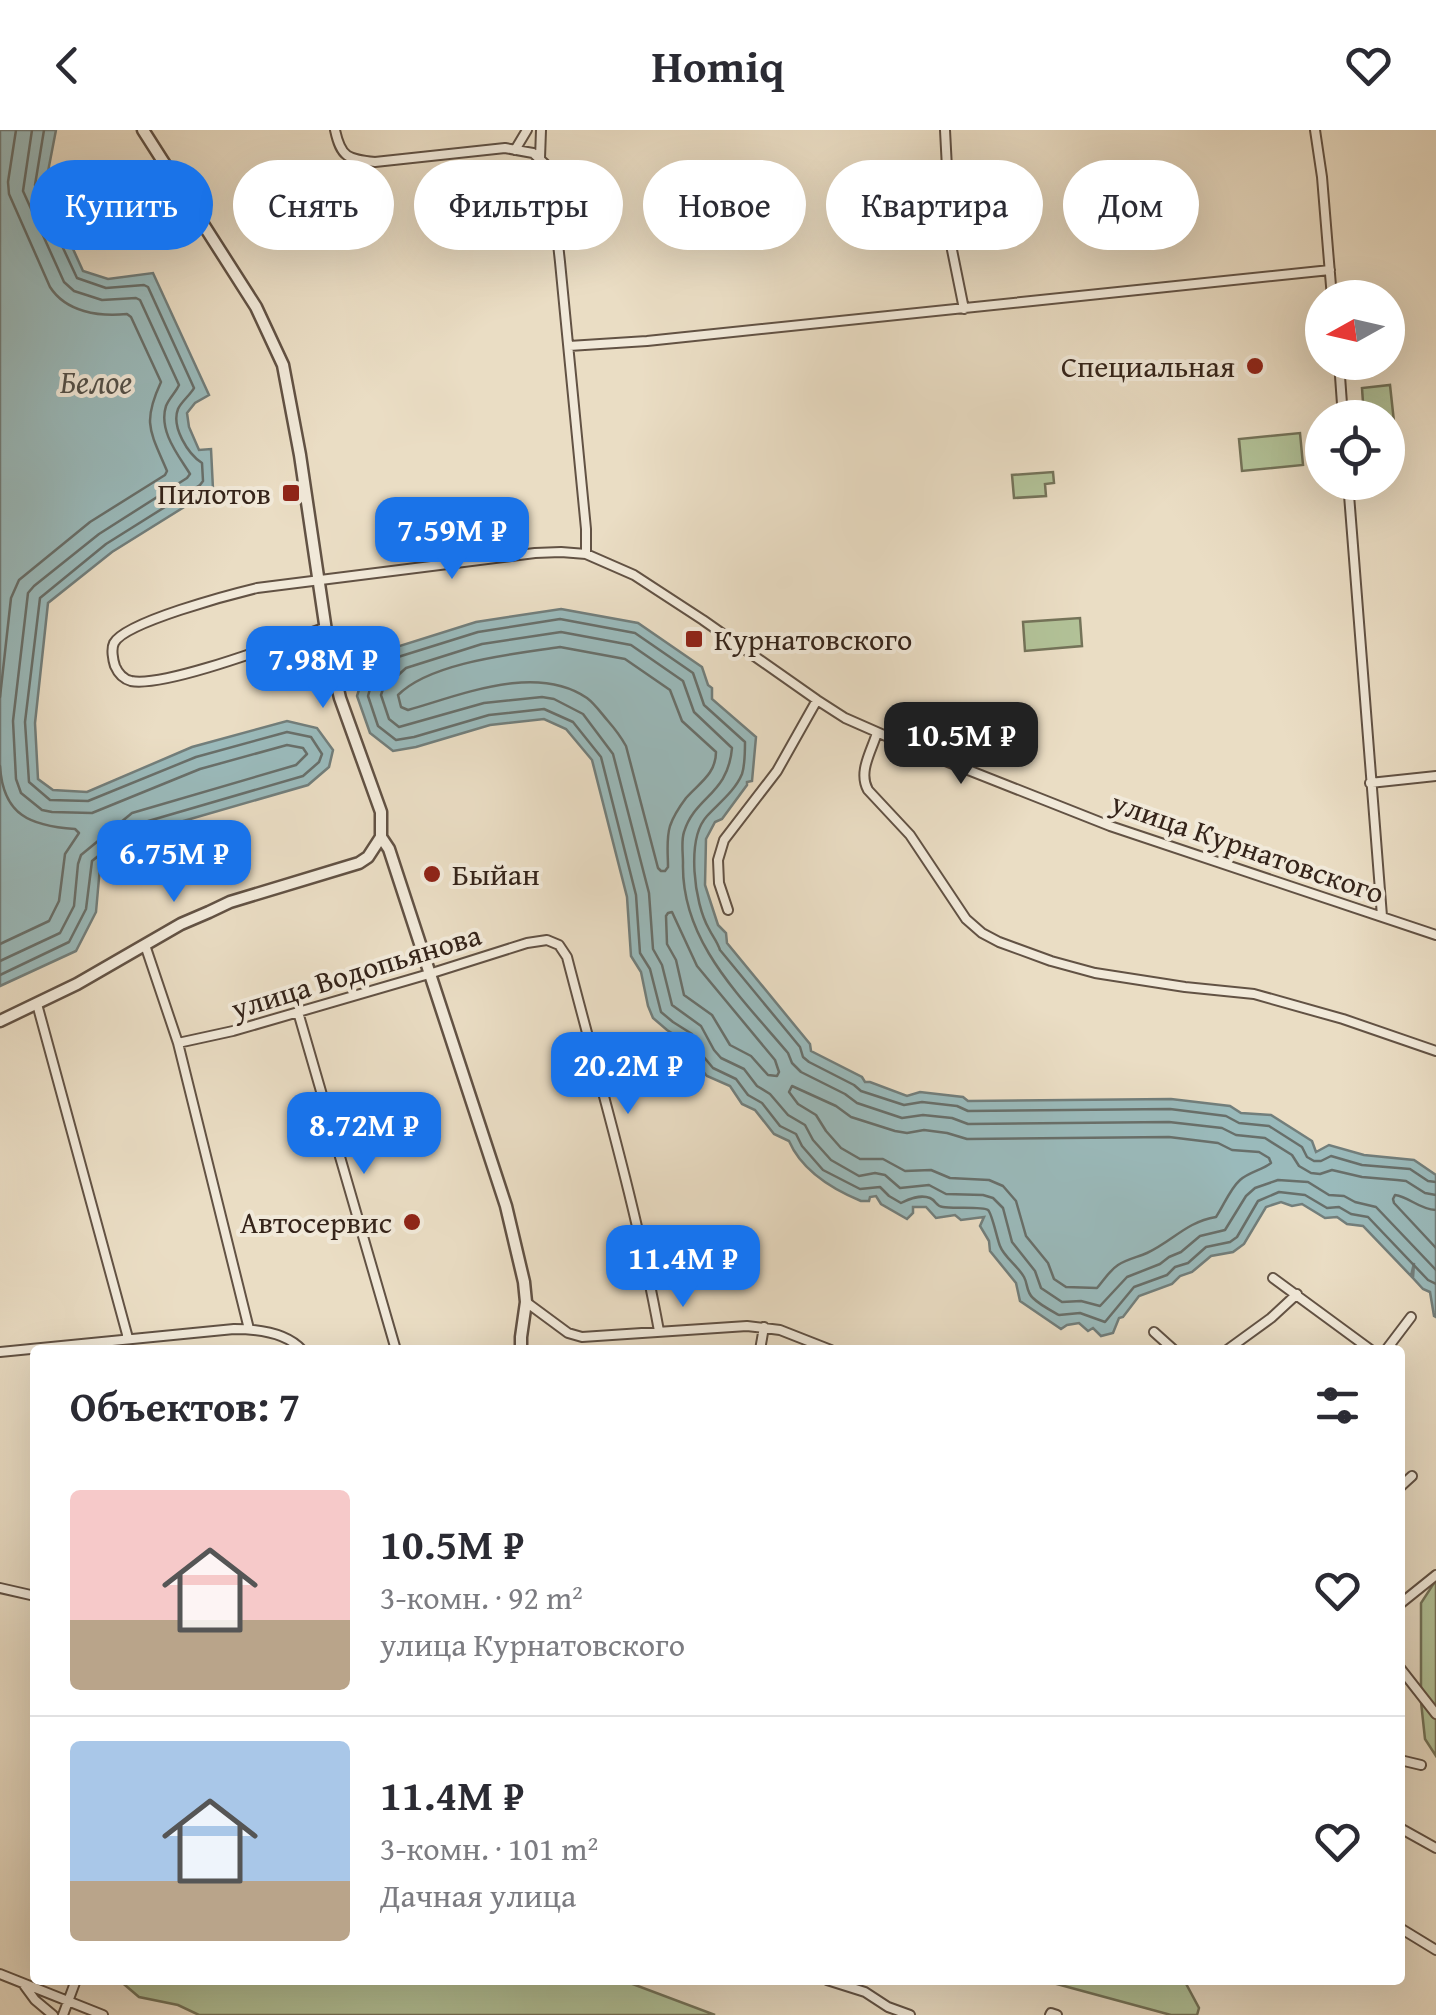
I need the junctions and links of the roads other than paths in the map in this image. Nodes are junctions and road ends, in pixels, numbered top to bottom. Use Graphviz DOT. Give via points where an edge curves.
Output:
graph roads {
  1 [pos="143,130"];
  2 [pos="334,130"];
  3 [pos="527,130"];
  4 [pos="541,130"];
  5 [pos="945,130"];
  6 [pos="1315,130"];
  7 [pos="515,150"];
  8 [pos="540,158"];
  9 [pos="1330,270"];
  10 [pos="1331,280"];
  11 [pos="964,309"];
  12 [pos="568,346"];
  13 [pos="1349,500"];
  14 [pos="586,554"];
  15 [pos="317,579"];
  16 [pos="324,628"];
  17 [pos="817,700"];
  18 [pos="877,733"];
  19 [pos="1436,776"];
  20 [pos="1370,782"];
  21 [pos="381,837"];
  22 [pos="728,910"];
  23 [pos="1382,916"];
  24 [pos="1436,936"];
  25 [pos="146,945"];
  26 [pos="429,974"];
  27 [pos="37,1004"];
  28 [pos="298,1012"];
  29 [pos="0,1021"];
  30 [pos="178,1043"];
  31 [pos="1436,1050"];
  32 [pos="1273,1278"];
  33 [pos="1297,1294"];
  34 [pos="526,1302"];
  35 [pos="1411,1317"];
  36 [pos="764,1328"];
  37 [pos="249,1329"];
  38 [pos="659,1331"];
  39 [pos="1154,1332"];
  40 [pos="128,1338"];
  41 [pos="1363,1344"];
  42 [pos="64,1345"];
  43 [pos="298,1345"];
  44 [pos="395,1345"];
  45 [pos="522,1345"];
  46 [pos="761,1345"];
  47 [pos="818,1345"];
  48 [pos="1168,1345"];
  49 [pos="1234,1345"];
  50 [pos="1390,1345"];
  51 [pos="30,1349"];
  52 [pos="0,1352"];
  53 [pos="1412,1476"];
  54 [pos="1405,1483"];
  55 [pos="1436,1575"];
  56 [pos="0,1588"];
  57 [pos="30,1595"];
  58 [pos="1405,1600"];
  59 [pos="1405,1674"];
  60 [pos="1436,1714"];
  61 [pos="1405,1761"];
  62 [pos="1421,1765"];
  63 [pos="1405,1831"];
  64 [pos="1436,1848"];
  65 [pos="1405,1931"];
  66 [pos="1436,1950"];
  67 [pos="0,1974"];
  68 [pos="24,1985"];
  69 [pos="74,1985"];
  70 [pos="843,1985"];
  71 [pos="69,2001"];
  72 [pos="53,2015"];
  73 [pos="63,2015"];
  74 [pos="103,2015"];
  75 [pos="910,2015"];
  1 -- 15 [label="street" via="256,306 283,365"];
  2 -- 7 [label="street" via="344,154 356,160"];
  3 -- 7 [label="street"];
  4 -- 8 [label="street"];
  5 -- 11 [label="street" via="950,245"];
  6 -- 9 [label="street"];
  7 -- 8 [label="street"];
  8 -- 12 [label="street" via="551,180"];
  9 -- 10 [label="street"];
  9 -- 11 [label="street"];
  11 -- 12 [label="street"];
  12 -- 14 [label="street"];
  13 -- 20 [label="street"];
  14 -- 15 [label="street, улица Курнатовского" via="534,552"];
  14 -- 17 [label="street, улица Курнатовского" via="634,575"];
  15 -- 16 [label="street"];
  15 -- 16 [label="street, улица Курнатовского" via="224,596 124,632 114,643 115,666 122,678 144,681"];
  16 -- 21 [label="street" via="340,698 381,812"];
  17 -- 18 [label="street, улица Курнатовского"];
  17 -- 22 [label="street" via="777,771 724,840 719,884"];
  18 -- 23 [label="street, улица Курнатовского" via="1110,826"];
  18 -- 31 [label="street" via="863,782 982,934 1095,973 1254,994"];
  19 -- 20 [label="street"];
  20 -- 23 [label="street"];
  21 -- 25 [label="street" via="359,862 230,902"];
  21 -- 26 [label="street"];
  23 -- 24 [label="street, улица Курнатовского"];
  25 -- 27 [label="street"];
  25 -- 30 [label="street"];
  26 -- 28 [label="street, улица Водопьянова"];
  26 -- 34 [label="street" via="506,1206"];
  26 -- 38 [label="street, улица Водопьянова" via="527,943 559,945"];
  27 -- 29 [label="street"];
  27 -- 40 [label="street"];
  28 -- 30 [label="street, улица Водопьянова"];
  28 -- 44 [label="street"];
  30 -- 37 [label="street"];
  32 -- 33 [label="street"];
  33 -- 41 [label="street"];
  33 -- 49 [label="street"];
  34 -- 38 [label="street" via="582,1338"];
  34 -- 45 [label="street"];
  35 -- 50 [label="street"];
  36 -- 38 [label="street"];
  36 -- 46 [label="street"];
  36 -- 47 [label="street"];
  37 -- 40 [label="street"];
  37 -- 43 [label="street"];
  39 -- 48 [label="street"];
  40 -- 42 [label="street"];
  51 -- 52 [label="street"];
  53 -- 54 [label="street"];
  55 -- 58 [label="street"];
  56 -- 57 [label="street"];
  59 -- 60 [label="street"];
  61 -- 62 [label="street"];
  63 -- 64 [label="street"];
  65 -- 66 [label="street"];
  67 -- 68 [label="street"];
  68 -- 71 [label="street"];
  68 -- 72 [label="street"];
  69 -- 71 [label="street"];
  70 -- 75 [label="street"];
  71 -- 73 [label="street"];
  71 -- 74 [label="street"];
}
